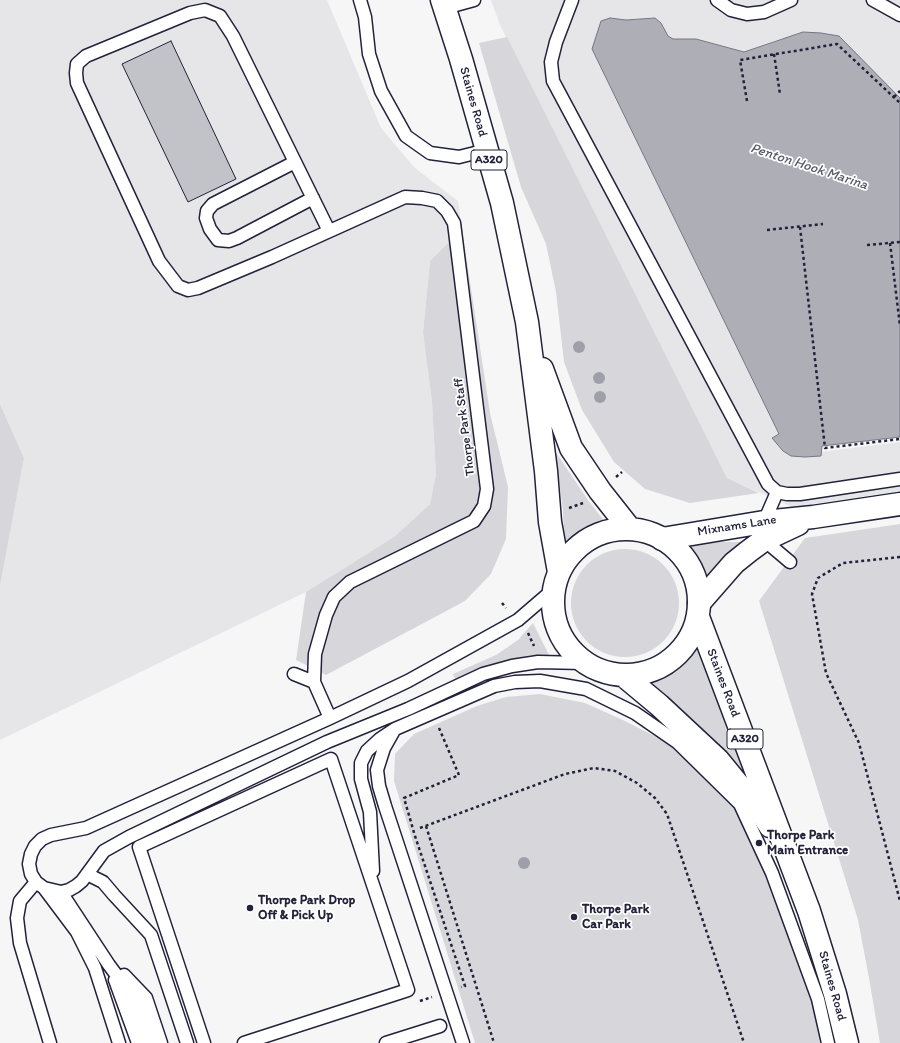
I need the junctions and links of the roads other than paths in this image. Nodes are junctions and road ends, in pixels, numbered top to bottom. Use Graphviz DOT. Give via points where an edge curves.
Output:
graph roads {
  1 [pos="360,0"];
  2 [pos="474,0"];
  3 [pos="572,0"];
  4 [pos="717,0"];
  5 [pos="790,0"];
  6 [pos="873,0"];
  7 [pos="443,4"];
  8 [pos="900,15"];
  9 [pos="487,150"];
  10 [pos="295,162"];
  11 [pos="313,198"];
  12 [pos="329,231"];
  13 [pos="527,322"];
  14 [pos="900,479"];
  15 [pos="777,492"];
  16 [pos="900,504"];
  17 [pos="630,529"];
  18 [pos="764,531"];
  19 [pos="662,539"];
  20 [pos="790,562"];
  21 [pos="556,580"];
  22 [pos="698,610"];
  23 [pos="584,663"];
  24 [pos="294,674"];
  25 [pos="623,675"];
  26 [pos="314,682"];
  27 [pos="408,709"];
  28 [pos="330,718"];
  29 [pos="396,729"];
  30 [pos="792,861"];
  31 [pos="86,874"];
  32 [pos="40,885"];
  33 [pos="374,887"];
  34 [pos="61,892"];
  35 [pos="96,946"];
  36 [pos="109,965"];
  37 [pos="94,968"];
  38 [pos="440,1026"];
  39 [pos="50,1043"];
  40 [pos="119,1043"];
  41 [pos="127,1043"];
  42 [pos="138,1043"];
  43 [pos="149,1043"];
  44 [pos="161,1043"];
  45 [pos="188,1043"];
  46 [pos="204,1043"];
  47 [pos="244,1043"];
  48 [pos="386,1043"];
  49 [pos="463,1043"];
  50 [pos="828,1043"];
  51 [pos="847,1043"];
  1 -- 9 [label="lane" via="365,17 369,54 381,91 406,136 430,153 459,157"];
  2 -- 7 [label="lane"];
  3 -- 15 [label="lane" via="551,62 553,81 760,471"];
  4 -- 5 [label="lane" via="731,10 747,14 764,12"];
  6 -- 8 [label="lane"];
  7 -- 9 [label="main road, Staines Road / A320"];
  9 -- 13 [label="main road, Staines Road / A320" via="502,203"];
  10 -- 11 [label="lane, Thorpe Park Staff"];
  10 -- 11 [label="lane" via="213,204 207,211 206,218 210,229 218,240 229,241"];
  10 -- 12 [label="lane, Thorpe Park Staff" via="233,36 220,16 205,10 190,13 86,56 77,64 77,83 159,261 178,286 188,290 198,288"];
  11 -- 12 [label="lane, Thorpe Park Staff"];
  12 -- 26 [label="lane, Thorpe Park Staff" via="405,197 437,201 447,211 454,224 487,489 484,506 474,521 350,582 334,597 316,654"];
  13 -- 17 [label="main road, Staines Road / A320" via="571,448"];
  13 -- 21 [label="main road, Staines Road / A320" via="546,471"];
  14 -- 15 [label="lane" via="800,494"];
  15 -- 18 [label="lane"];
  16 -- 18 [label="main road, Mixnams Lane" via="813,517"];
  17 -- 19 [label="main road" via="647,532"];
  17 -- 21 [label="main road" via="608,531 588,540 571,554"];
  18 -- 19 [label="main road, Mixnams Lane"];
  18 -- 20 [label="lane"];
  18 -- 22 [label="main road, Mixnams Lane" via="734,563"];
  19 -- 22 [label="main road" via="678,551 690,566 697,584"];
  21 -- 23 [label="main road, Staines Road" via="553,606 555,622 562,638"];
  21 -- 28 [label="lane" via="518,620 408,681"];
  22 -- 25 [label="main road" via="691,636 679,653 663,665 644,673"];
  22 -- 30 [label="main road, Staines Road / A320"];
  23 -- 25 [label="main road"];
  23 -- 27 [label="lane" via="538,662 512,666 483,674"];
  24 -- 26 [label="lane"];
  25 -- 30 [label="main road, Staines Road / A320" via="718,760 763,815"];
  26 -- 28 [label="lane"];
  27 -- 29 [label="lane"];
  27 -- 31 [label="lane" via="327,742 129,837 104,851"];
  28 -- 32 [label="lane" via="86,828 42,839 35,846 29,864 31,874"];
  29 -- 33 [label="lane" via="367,751 361,763 361,779 370,812"];
  29 -- 49 [label="lane" via="384,748 377,770 379,786"];
  29 -- 50 [label="lane" via="494,686 540,681 586,689 635,713 678,742 740,804 772,873 818,999"];
  30 -- 51 [label="main road, Staines Road / A320" via="835,994"];
  31 -- 34 [label="lane" via="76,886"];
  31 -- 45 [label="lane" via="103,882 150,935"];
  32 -- 34 [label="lane"];
  32 -- 37 [label="lane" via="77,932"];
  32 -- 39 [label="lane" via="20,901 17,918 20,943"];
  33 -- 46 [label="lane" via="331,759 138,847"];
  33 -- 47 [label="lane" via="408,990"];
  34 -- 35 [label="lane"];
  35 -- 36 [label="lane"];
  35 -- 44 [label="lane" via="146,998"];
  36 -- 42 [label="lane"];
  36 -- 43 [label="lane" via="134,1000"];
  37 -- 40 [label="lane"];
  37 -- 41 [label="lane" via="111,994"];
  38 -- 48 [label="lane"];
}
